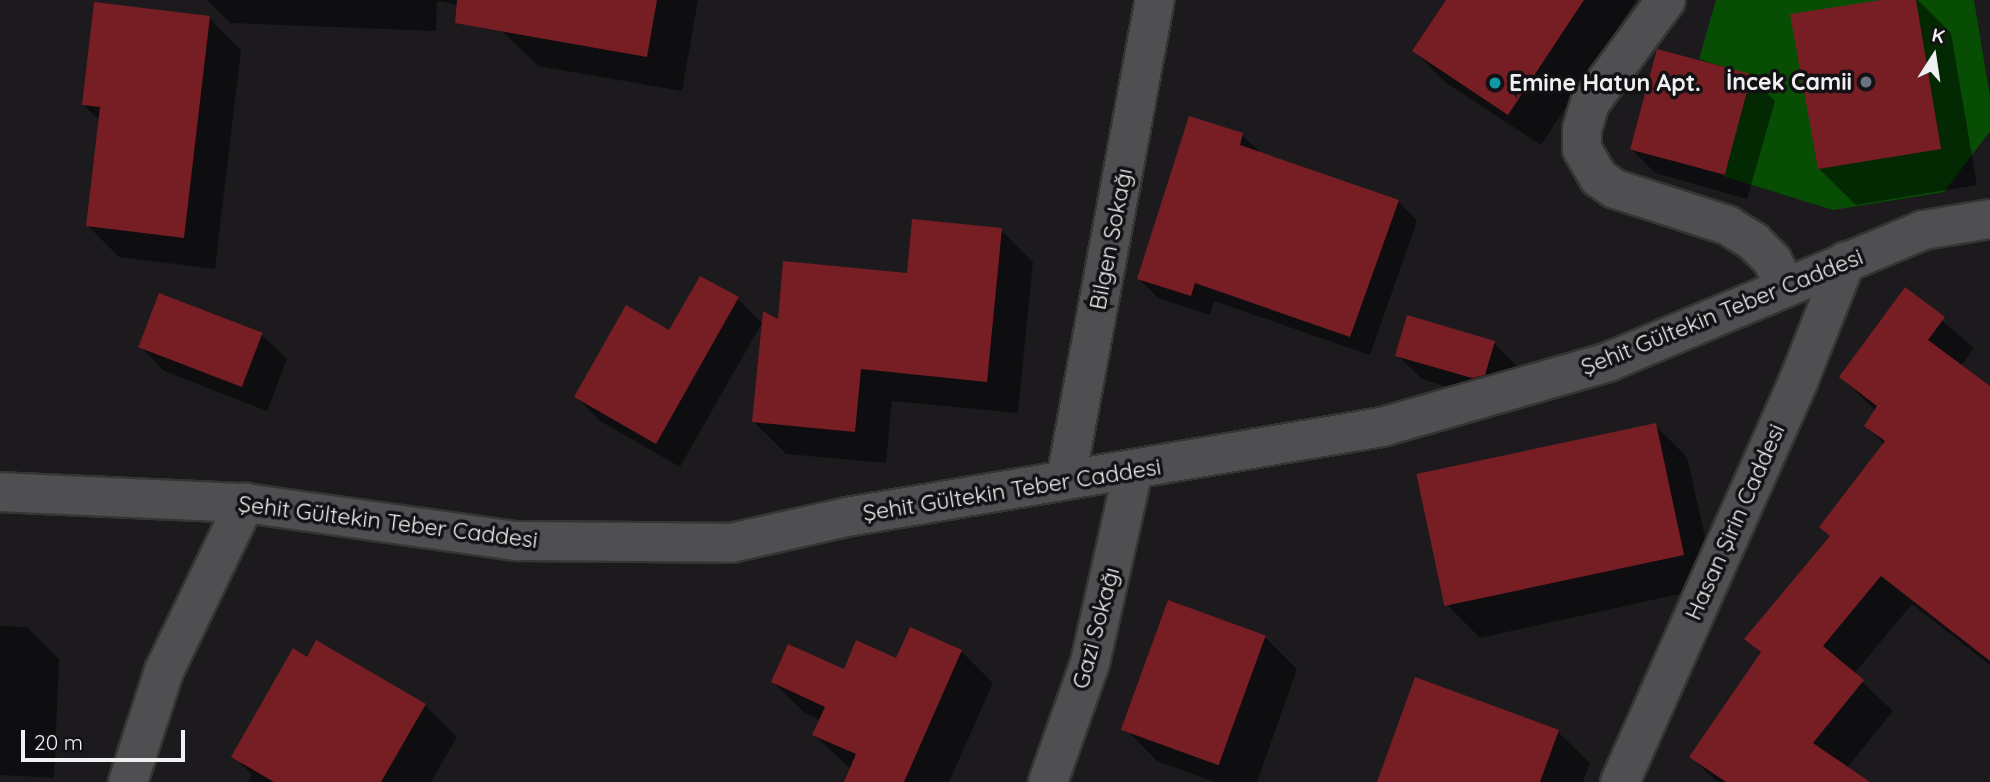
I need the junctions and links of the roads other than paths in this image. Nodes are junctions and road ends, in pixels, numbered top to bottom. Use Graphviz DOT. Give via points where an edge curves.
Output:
graph roads {
  1 [pos="1155,0"];
  2 [pos="1666,0"];
  3 [pos="1990,219"];
  4 [pos="1846,261"];
  5 [pos="1785,285"];
  6 [pos="1133,471"];
  7 [pos="1066,479"];
  8 [pos="0,492"];
  9 [pos="245,503"];
  10 [pos="128,782"];
  11 [pos="1048,782"];
  12 [pos="1620,782"];
  1 -- 7 [label="street, Bilgen Sokağı"];
  2 -- 5 [label="street" via="1590,103 1582,149 1599,178 1615,189 1727,225 1753,242 1772,260"];
  3 -- 4 [label="street, Şehit Gültekin Teber Caddesi" via="1924,230"];
  4 -- 5 [label="street, Şehit Gültekin Teber Caddesi"];
  4 -- 12 [label="street, Hasan Şirin Caddesi" via="1798,382"];
  5 -- 6 [label="street, Şehit Gültekin Teber Caddesi" via="1608,362 1381,428"];
  6 -- 7 [label="street, Şehit Gültekin Teber Caddesi"];
  6 -- 11 [label="street, Gazi Sokağı" via="1090,663"];
  7 -- 9 [label="street, Şehit Gültekin Teber Caddesi" via="731,543 517,541"];
  8 -- 9 [label="street, Şehit Gültekin Teber Caddesi"];
  9 -- 10 [label="street" via="164,671"];
}
